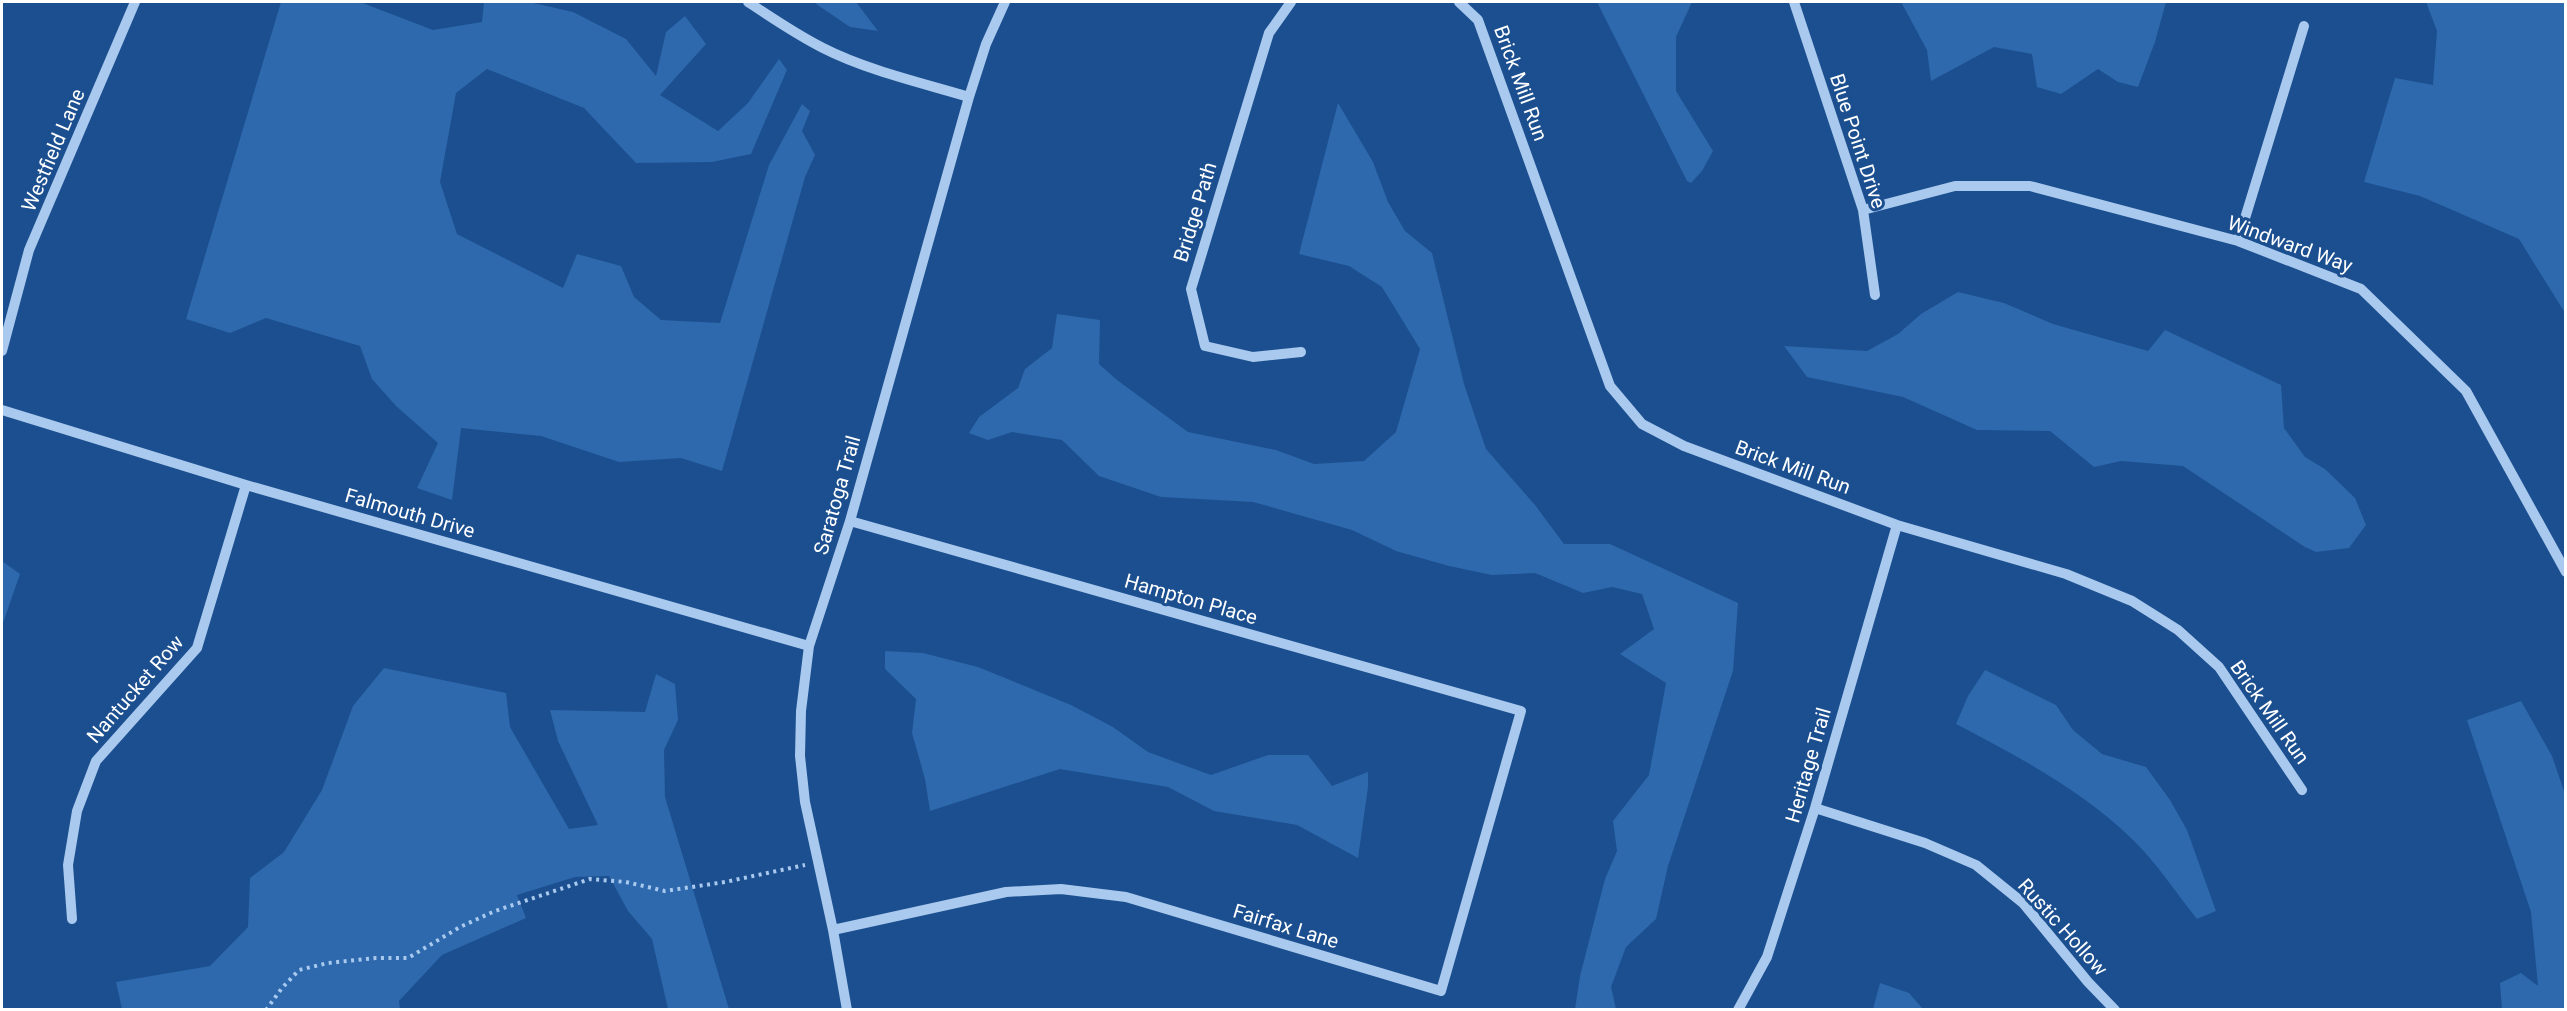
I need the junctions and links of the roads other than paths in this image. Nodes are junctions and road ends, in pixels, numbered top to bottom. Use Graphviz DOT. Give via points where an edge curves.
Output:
graph roads {
  1 [pos="135,2"];
  2 [pos="748,2"];
  3 [pos="1005,2"];
  4 [pos="1291,2"];
  5 [pos="1459,2"];
  6 [pos="1794,2"];
  7 [pos="2304,26"];
  8 [pos="969,97"];
  9 [pos="1863,210"];
  10 [pos="2238,241"];
  11 [pos="1875,295"];
  12 [pos="2,351"];
  13 [pos="1301,352"];
  14 [pos="2,410"];
  15 [pos="246,485"];
  16 [pos="850,521"];
  17 [pos="1897,525"];
  18 [pos="2565,572"];
  19 [pos="809,646"];
  20 [pos="1521,711"];
  21 [pos="2302,789"];
  22 [pos="1815,808"];
  23 [pos="72,919"];
  24 [pos="833,930"];
  25 [pos="847,1010"];
  26 [pos="1738,1010"];
  27 [pos="2115,1010"];
  1 -- 12 [label="street, Westfield Lane" via="29,250"];
  2 -- 8 [label="street" via="825,49"];
  3 -- 8 [label="street, Saratoga Trail"];
  4 -- 13 [label="street, Bridge Path" via="1269,33 1191,289 1205,346 1253,357"];
  5 -- 17 [label="street, Brick Mill Run" via="1478,20 1611,386 1642,424 1684,446"];
  6 -- 9 [label="street, Blue Point Drive"];
  7 -- 10 [label="street"];
  8 -- 16 [label="street, Saratoga Trail"];
  9 -- 10 [label="street, Windward Way" via="1955,186 2030,186"];
  9 -- 11 [label="street, Blue Point Drive"];
  10 -- 18 [label="street, Windward Way" via="2361,290 2466,392"];
  14 -- 15 [label="street, Falmouth Drive"];
  15 -- 19 [label="street, Falmouth Drive"];
  15 -- 23 [label="street, Nantucket Row" via="198,648 96,761 77,811 68,865"];
  16 -- 19 [label="street, Saratoga Trail"];
  16 -- 20 [label="street, Hampton Place"];
  17 -- 21 [label="street, Brick Mill Run" via="2066,574 2132,601 2178,630 2219,667"];
  17 -- 22 [label="street, Heritage Trail"];
  19 -- 24 [label="street, Saratoga Trail" via="800,756 804,802"];
  20 -- 24 [label="street, Fairfax Lane" via="1441,991 1126,897 1061,889 1006,892"];
  22 -- 26 [label="street, Heritage Trail" via="1767,957"];
  22 -- 27 [label="street, Rustic Hollow" via="1925,843 1976,865 2023,903"];
  24 -- 25 [label="street, Saratoga Trail"];
}
